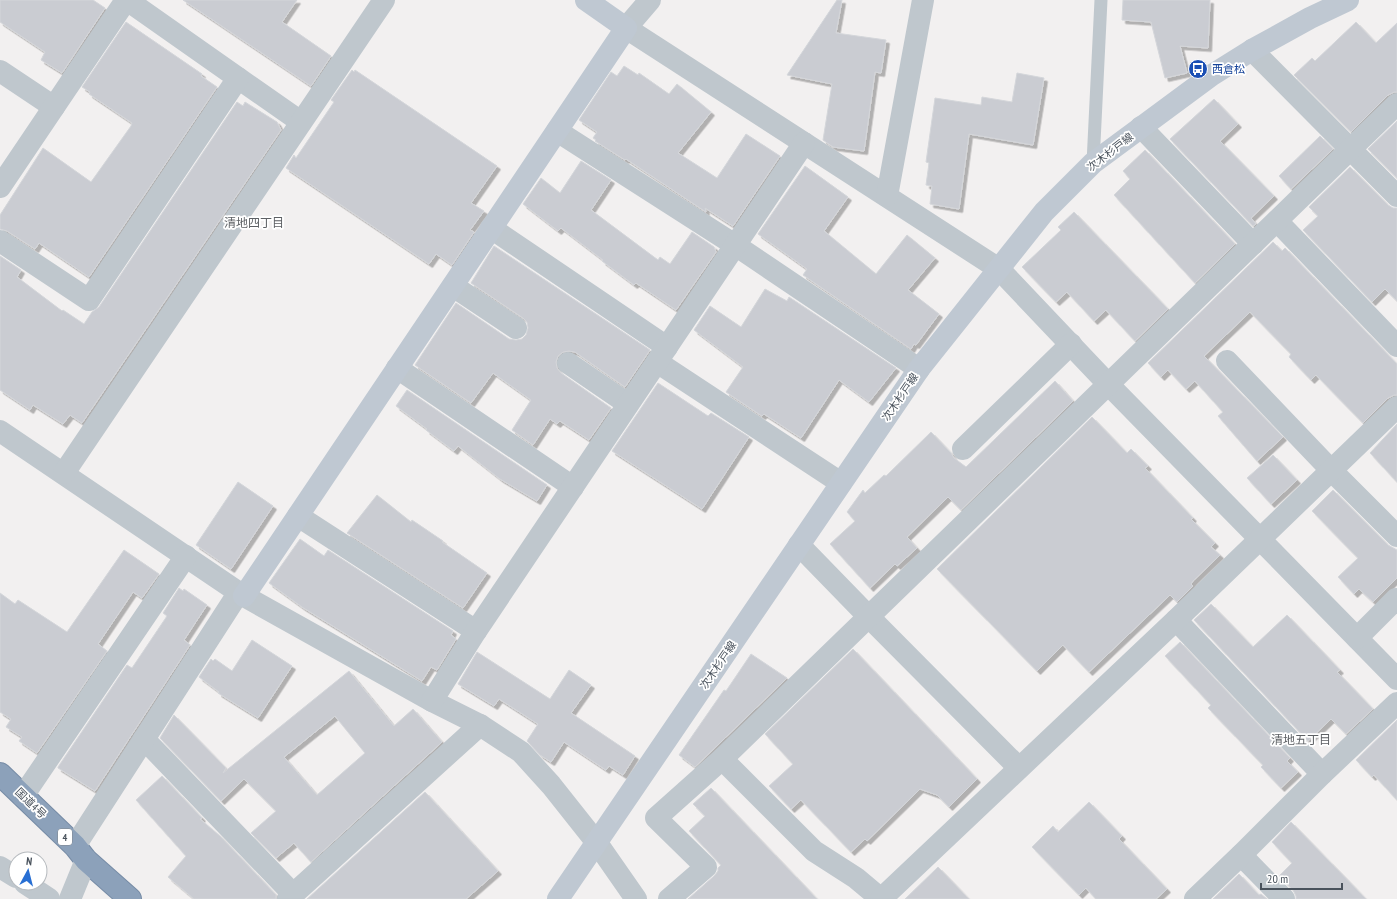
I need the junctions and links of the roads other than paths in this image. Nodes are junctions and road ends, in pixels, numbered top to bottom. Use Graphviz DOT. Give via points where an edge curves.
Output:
graph roads {
  1 [pos="126,0"];
  2 [pos="384,0"];
  3 [pos="586,0"];
  4 [pos="650,0"];
  5 [pos="923,0"];
  6 [pos="1102,0"];
  7 [pos="1348,0"];
  8 [pos="626,28"];
  9 [pos="1252,50"];
  10 [pos="0,70"];
  11 [pos="238,78"];
  12 [pos="1397,104"];
  13 [pos="54,107"];
  14 [pos="301,122"];
  15 [pos="1141,127"];
  16 [pos="557,131"];
  17 [pos="804,143"];
  18 [pos="1351,149"];
  19 [pos="1093,163"];
  20 [pos="0,187"];
  21 [pos="887,196"];
  22 [pos="1397,196"];
  23 [pos="1277,220"];
  24 [pos="491,228"];
  25 [pos="0,240"];
  26 [pos="1253,244"];
  27 [pos="735,245"];
  28 [pos="999,269"];
  29 [pos="453,286"];
  30 [pos="516,328"];
  31 [pos="1071,344"];
  32 [pos="1397,346"];
  33 [pos="662,355"];
  34 [pos="1226,361"];
  35 [pos="568,363"];
  36 [pos="397,368"];
  37 [pos="919,369"];
  38 [pos="1109,385"];
  39 [pos="628,404"];
  40 [pos="1397,407"];
  41 [pos="0,431"];
  42 [pos="963,449"];
  43 [pos="1331,470"];
  44 [pos="64,473"];
  45 [pos="841,483"];
  46 [pos="573,487"];
  47 [pos="298,516"];
  48 [pos="1397,536"];
  49 [pos="1259,538"];
  50 [pos="799,545"];
  51 [pos="186,556"];
  52 [pos="242,594"];
  53 [pos="1396,599"];
  54 [pos="869,617"];
  55 [pos="1176,620"];
  56 [pos="476,631"];
  57 [pos="1357,638"];
  58 [pos="1397,679"];
  59 [pos="432,701"];
  60 [pos="1397,703"];
  61 [pos="480,725"];
  62 [pos="144,739"];
  63 [pos="722,759"];
  64 [pos="1019,768"];
  65 [pos="0,774"];
  66 [pos="1322,774"];
  67 [pos="23,796"];
  68 [pos="597,843"];
  69 [pos="80,853"];
  70 [pos="1241,855"];
  71 [pos="37,891"];
  72 [pos="290,897"];
  73 [pos="49,899"];
  74 [pos="70,899"];
  75 [pos="130,899"];
  76 [pos="558,899"];
  77 [pos="636,899"];
  78 [pos="669,899"];
  79 [pos="881,899"];
  80 [pos="1195,899"];
  81 [pos="1284,899"];
  1 -- 11 [label="street"];
  1 -- 13 [label="street"];
  2 -- 14 [label="street"];
  3 -- 8 [label="main road"];
  4 -- 8 [label="street"];
  5 -- 21 [label="street"];
  6 -- 19 [label="lane"];
  7 -- 9 [label="main road, 次木杉戸線"];
  8 -- 16 [label="main road"];
  8 -- 17 [label="street"];
  9 -- 15 [label="main road, 次木杉戸線" via="1212,75"];
  9 -- 18 [label="street"];
  10 -- 13 [label="street"];
  11 -- 14 [label="street"];
  11 -- 25 [label="street" via="89,300"];
  12 -- 18 [label="street"];
  13 -- 20 [label="street"];
  14 -- 44 [label="street"];
  15 -- 19 [label="main road, 次木杉戸線"];
  15 -- 26 [label="street"];
  16 -- 24 [label="main road"];
  16 -- 27 [label="street"];
  17 -- 21 [label="street"];
  17 -- 27 [label="street"];
  18 -- 22 [label="street"];
  18 -- 23 [label="street"];
  19 -- 28 [label="main road, 次木杉戸線" via="1044,212"];
  21 -- 28 [label="street"];
  23 -- 26 [label="street"];
  23 -- 32 [label="street"];
  24 -- 29 [label="main road"];
  24 -- 33 [label="street"];
  26 -- 38 [label="street"];
  27 -- 33 [label="street"];
  27 -- 37 [label="street"];
  28 -- 31 [label="street"];
  28 -- 37 [label="main road, 次木杉戸線"];
  29 -- 30 [label="street"];
  29 -- 36 [label="main road"];
  31 -- 38 [label="street"];
  31 -- 42 [label="street"];
  33 -- 39 [label="street"];
  33 -- 45 [label="street"];
  34 -- 43 [label="street"];
  35 -- 39 [label="street"];
  36 -- 46 [label="street"];
  36 -- 47 [label="main road"];
  37 -- 45 [label="main road, 次木杉戸線"];
  38 -- 49 [label="street"];
  38 -- 54 [label="street"];
  39 -- 46 [label="street"];
  40 -- 43 [label="street"];
  41 -- 44 [label="street"];
  43 -- 48 [label="street"];
  43 -- 49 [label="street"];
  44 -- 51 [label="street"];
  45 -- 50 [label="main road, 次木杉戸線"];
  46 -- 56 [label="street"];
  47 -- 52 [label="main road"];
  47 -- 56 [label="street"];
  49 -- 55 [label="street"];
  49 -- 57 [label="street"];
  50 -- 54 [label="street"];
  50 -- 68 [label="main road, 次木杉戸線"];
  51 -- 52 [label="street"];
  51 -- 67 [label="street"];
  52 -- 59 [label="street"];
  52 -- 62 [label="street"];
  53 -- 57 [label="street"];
  54 -- 63 [label="street"];
  54 -- 64 [label="street"];
  55 -- 64 [label="street"];
  55 -- 66 [label="street"];
  56 -- 59 [label="street"];
  57 -- 58 [label="street"];
  59 -- 61 [label="street"];
  60 -- 66 [label="street"];
  61 -- 68 [label="street" via="521,752"];
  61 -- 72 [label="street"];
  62 -- 69 [label="street"];
  62 -- 72 [label="street"];
  63 -- 78 [label="street" via="656,818 706,868"];
  63 -- 79 [label="street" via="814,851 856,878"];
  64 -- 79 [label="street"];
  65 -- 67 [label="highway, 国道4号 / 4"];
  66 -- 70 [label="street"];
  67 -- 69 [label="highway, 国道4号 / 4"];
  68 -- 76 [label="main road, 次木杉戸線"];
  68 -- 77 [label="street"];
  69 -- 74 [label="street"];
  69 -- 75 [label="highway, 国道4号 / 4"];
  70 -- 80 [label="street"];
  70 -- 81 [label="street"];
  71 -- 73 [label="street"];
}
